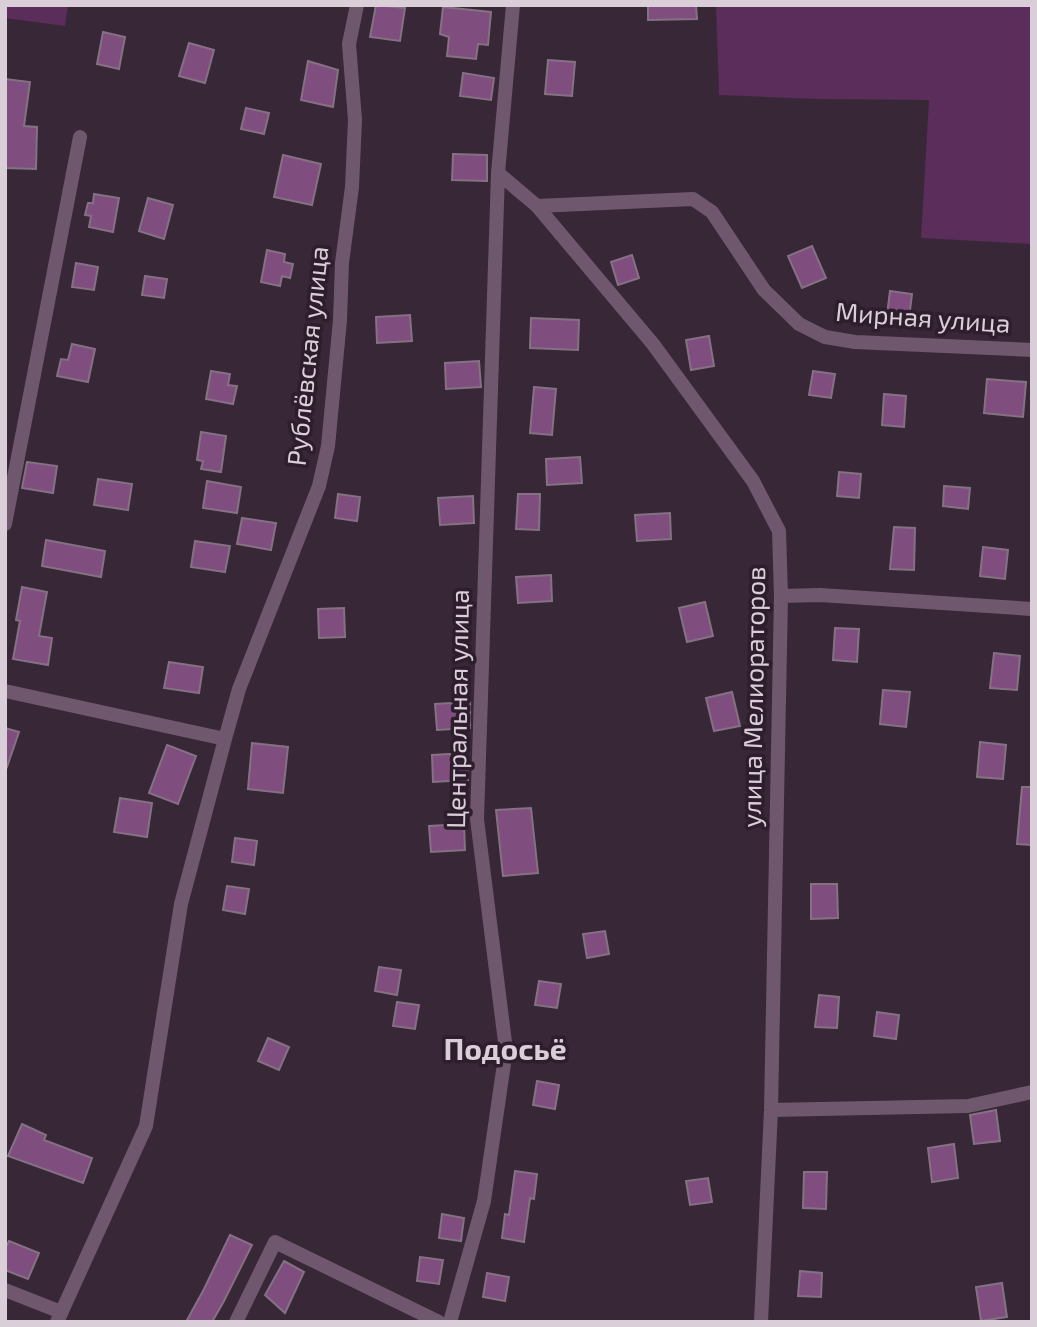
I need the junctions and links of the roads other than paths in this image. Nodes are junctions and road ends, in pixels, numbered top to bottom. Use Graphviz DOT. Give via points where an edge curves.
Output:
graph roads {
  1 [pos="357,5"];
  2 [pos="513,5"];
  3 [pos="80,137"];
  4 [pos="498,173"];
  5 [pos="537,206"];
  6 [pos="1032,350"];
  7 [pos="5,524"];
  8 [pos="781,596"];
  9 [pos="1032,609"];
  10 [pos="5,691"];
  11 [pos="225,739"];
  12 [pos="1032,1092"];
  13 [pos="771,1110"];
  14 [pos="5,1290"];
  15 [pos="59,1317"];
  16 [pos="236,1322"];
  17 [pos="439,1322"];
  18 [pos="450,1322"];
  19 [pos="761,1322"];
  1 -- 11 [label="street, Рублёвская улица" via="349,44 355,120 352,187 328,446 319,486 239,689"];
  2 -- 4 [label="street, Центральная улица"];
  3 -- 7 [label="street"];
  4 -- 5 [label="street, улица Мелиораторов"];
  4 -- 18 [label="street, Центральная улица" via="477,819 506,1050 484,1201"];
  5 -- 6 [label="street, Мирная улица" via="693,199 712,212 764,290 799,324 825,337"];
  5 -- 8 [label="street, улица Мелиораторов" via="653,344 753,481 779,531"];
  8 -- 9 [label="street"];
  8 -- 13 [label="street, улица Мелиораторов"];
  10 -- 11 [label="street"];
  11 -- 15 [label="street, Рублёвская улица" via="181,904 146,1126"];
  12 -- 13 [label="street" via="968,1106"];
  13 -- 19 [label="street, улица Мелиораторов"];
  14 -- 15 [label="street"];
  16 -- 17 [label="street" via="275,1242"];
}
